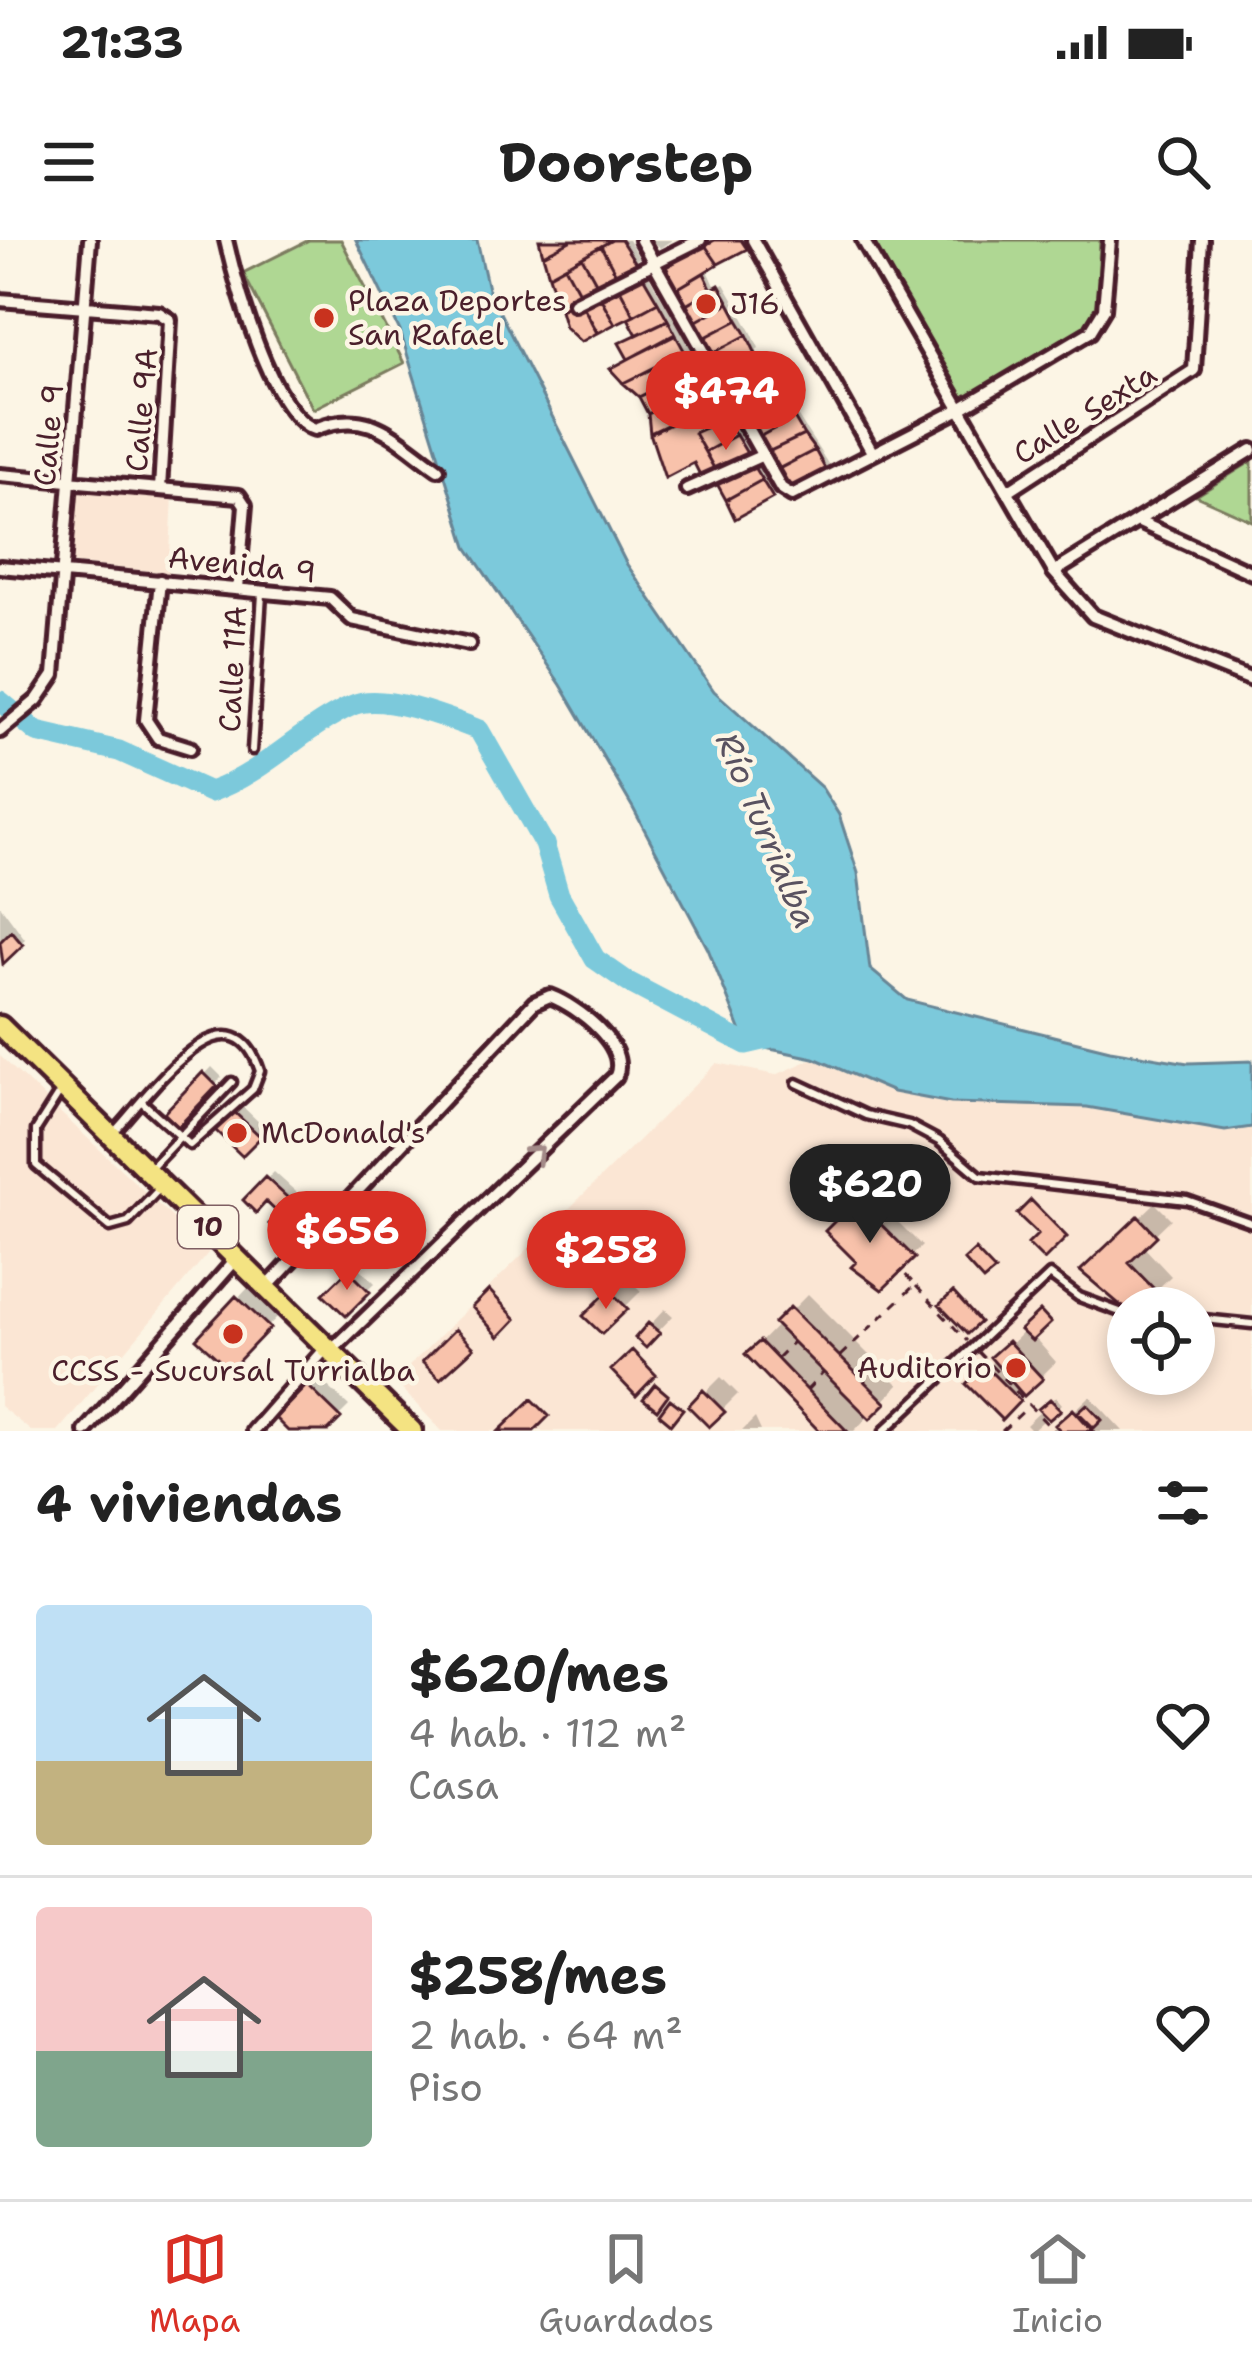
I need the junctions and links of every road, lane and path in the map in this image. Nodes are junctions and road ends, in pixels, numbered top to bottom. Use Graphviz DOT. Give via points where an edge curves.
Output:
graph roads {
  1 [pos="90,240"];
  2 [pos="226,240"];
  3 [pos="641,240"];
  4 [pos="700,240"];
  5 [pos="753,240"];
  6 [pos="863,240"];
  7 [pos="1110,240"];
  8 [pos="1202,240"];
  9 [pos="654,264"];
  10 [pos="0,300"];
  11 [pos="574,303"];
  12 [pos="84,308"];
  13 [pos="960,409"];
  14 [pos="1252,450"];
  15 [pos="872,452"];
  16 [pos="764,455"];
  17 [pos="438,470"];
  18 [pos="0,476"];
  19 [pos="69,481"];
  20 [pos="687,488"];
  21 [pos="160,489"];
  22 [pos="1011,490"];
  23 [pos="1136,521"];
  24 [pos="0,567"];
  25 [pos="63,572"];
  26 [pos="1054,572"];
  27 [pos="1252,573"];
  28 [pos="160,581"];
  29 [pos="238,589"];
  30 [pos="262,591"];
  31 [pos="469,644"];
  32 [pos="1252,680"];
  33 [pos="3,728"];
  34 [pos="190,748"];
  35 [pos="252,750"];
  36 [pos="0,1027"];
  37 [pos="232,1082"];
  38 [pos="797,1083"];
  39 [pos="63,1088"];
  40 [pos="142,1102"];
  41 [pos="112,1134"];
  42 [pos="178,1138"];
  43 [pos="149,1168"];
  44 [pos="164,1184"];
  45 [pos="1252,1223"];
  46 [pos="238,1257"];
  47 [pos="902,1271"];
  48 [pos="915,1285"];
  49 [pos="268,1286"];
  50 [pos="1107,1307"];
  51 [pos="1215,1320"];
  52 [pos="1252,1324"];
  53 [pos="793,1342"];
  54 [pos="968,1342"];
  55 [pos="329,1349"];
  56 [pos="977,1351"];
  57 [pos="840,1356"];
  58 [pos="777,1358"];
  59 [pos="824,1373"];
  60 [pos="807,1390"];
  61 [pos="1029,1405"];
  62 [pos="85,1431"];
  63 [pos="253,1431"];
  64 [pos="412,1431"];
  65 [pos="884,1431"];
  66 [pos="1002,1431"];
  67 [pos="1054,1431"];
  1 -- 12 [label="street, Calle 9"];
  2 -- 17 [label="street" via="258,341 303,425 364,419"];
  3 -- 9 [label="street"];
  4 -- 9 [label="street"];
  5 -- 15 [label="street"];
  6 -- 13 [label="street"];
  7 -- 13 [label="street" via="1101,321"];
  8 -- 22 [label="street, Calle Sexta" via="1194,370"];
  9 -- 11 [label="street"];
  9 -- 16 [label="street"];
  10 -- 12 [label="street"];
  12 -- 19 [label="street, Calle 9"];
  12 -- 21 [label="street, Calle 9A" via="170,320"];
  13 -- 15 [label="street"];
  13 -- 22 [label="street"];
  14 -- 23 [label="street"];
  15 -- 16 [label="street" via="792,495"];
  16 -- 20 [label="street"];
  18 -- 19 [label="street"];
  19 -- 21 [label="street"];
  19 -- 25 [label="street, Calle 9"];
  21 -- 29 [label="street" via="230,492 245,505"];
  22 -- 26 [label="street"];
  23 -- 26 [label="street"];
  23 -- 27 [label="street"];
  24 -- 25 [label="street, Avenida 9"];
  25 -- 28 [label="street, Avenida 9"];
  25 -- 33 [label="street, Calle 9" via="54,675"];
  26 -- 32 [label="street" via="1093,616"];
  28 -- 29 [label="street, Avenida 9"];
  28 -- 34 [label="street" via="146,720 158,738"];
  29 -- 30 [label="street, Avenida 9"];
  30 -- 31 [label="street, Avenida 9" via="330,598 352,619"];
  30 -- 35 [label="lane, Calle 11A"];
  36 -- 39 [label="main road, 10"];
  37 -- 42 [label="lane"];
  38 -- 45 [label="lane" via="909,1125 980,1177 1187,1200"];
  39 -- 41 [label="main road, 10"];
  39 -- 44 [label="lane" via="35,1130 36,1165 110,1227 128,1222"];
  40 -- 41 [label="lane"];
  40 -- 42 [label="lane"];
  40 -- 42 [label="lane" via="208,1036 224,1033 256,1059 253,1089 195,1143"];
  41 -- 43 [label="main road, 10"];
  42 -- 43 [label="lane"];
  43 -- 44 [label="main road, 10"];
  44 -- 46 [label="main road, 10"];
  46 -- 49 [label="main road, 10"];
  46 -- 62 [label="street"];
  47 -- 48 [label="path"];
  48 -- 54 [label="path"];
  48 -- 57 [label="path"];
  49 -- 55 [label="main road, 10"];
  55 -- 49 [label="street, one-way" via="616,1076 617,1050 566,1002 550,996 534,1003"];
  50 -- 65 [label="lane" via="1051,1275"];
  51 -- 52 [label="lane"];
  53 -- 58 [label="path"];
  55 -- 63 [label="street"];
  55 -- 64 [label="main road, 10"];
  56 -- 61 [label="path"];
  59 -- 60 [label="path"];
  61 -- 66 [label="path"];
  61 -- 67 [label="path"];
}
